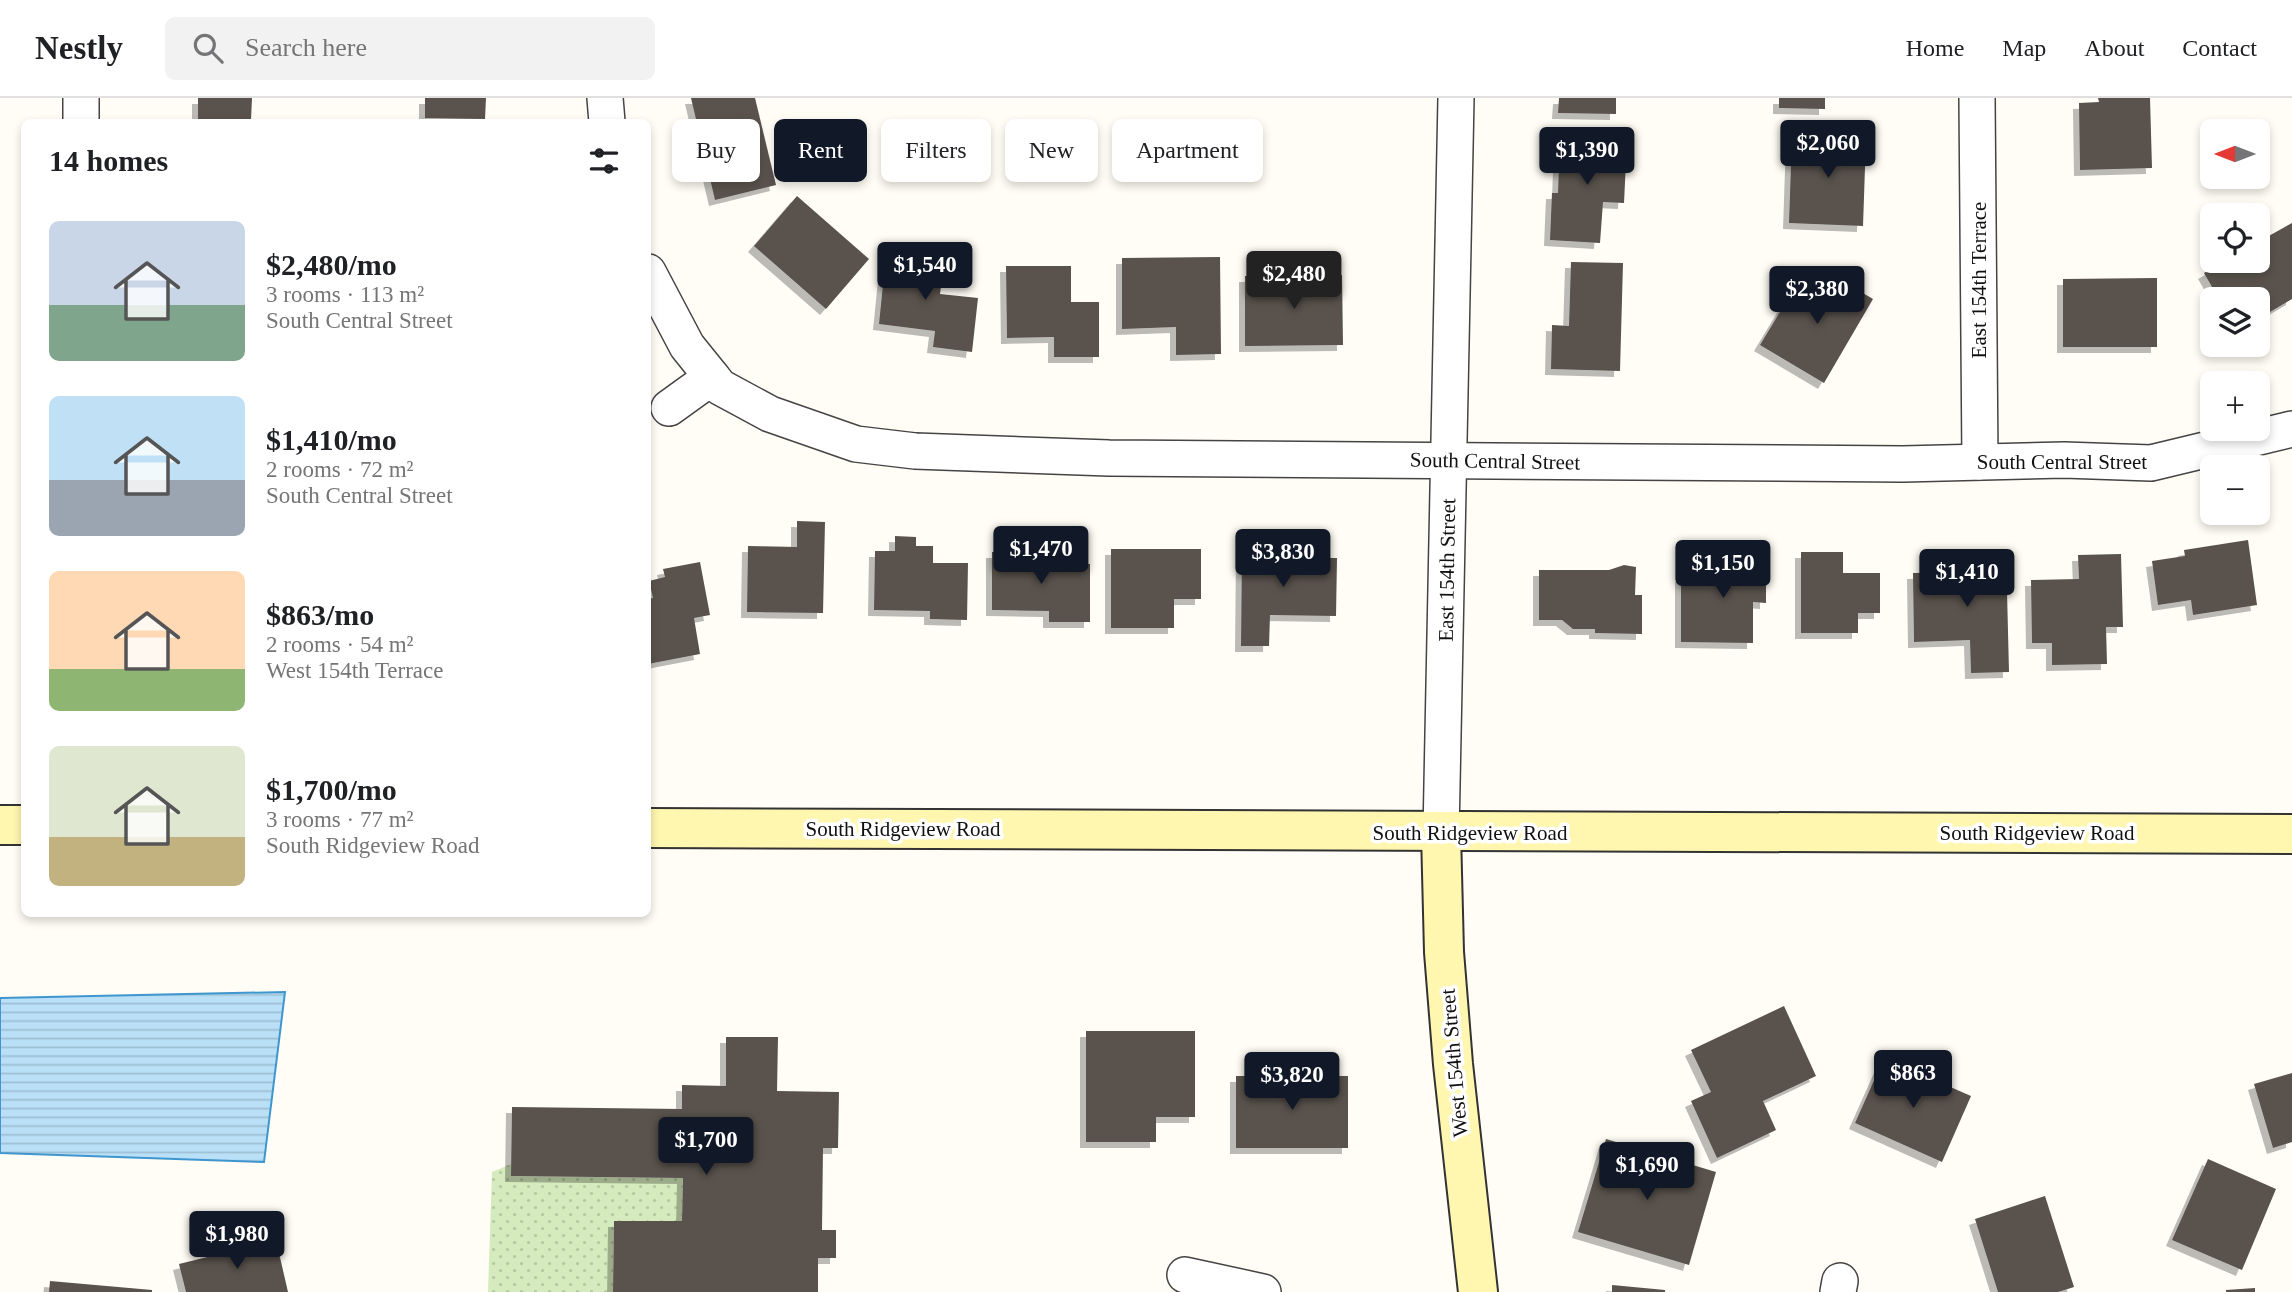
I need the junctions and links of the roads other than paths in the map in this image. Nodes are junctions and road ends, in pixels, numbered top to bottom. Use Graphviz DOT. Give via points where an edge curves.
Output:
graph roads {
  1 [pos="81,98"];
  2 [pos="605,98"];
  3 [pos="1456,98"];
  4 [pos="1978,98"];
  5 [pos="81,119"];
  6 [pos="607,119"];
  7 [pos="651,278"];
  8 [pos="712,377"];
  9 [pos="669,408"];
  10 [pos="2292,429"];
  11 [pos="1450,461"];
  12 [pos="1979,462"];
  13 [pos="0,825"];
  14 [pos="21,825"];
  15 [pos="651,828"];
  16 [pos="1440,833"];
  17 [pos="2292,834"];
  18 [pos="1185,1275"];
  19 [pos="1263,1292"];
  20 [pos="1478,1292"];
  1 -- 5 [label="street"];
  2 -- 6 [label="street"];
  3 -- 11 [label="street, East 154th Street"];
  4 -- 12 [label="street, East 154th Terrace"];
  7 -- 8 [label="street, South Central Street" via="687,346"];
  8 -- 9 [label="street"];
  8 -- 11 [label="street, South Central Street" via="720,387 770,414 856,444 915,451"];
  10 -- 12 [label="street, South Central Street" via="2151,463"];
  11 -- 12 [label="street, South Central Street"];
  11 -- 16 [label="street, East 154th Street"];
  13 -- 14 [label="main road"];
  15 -- 16 [label="main road, South Ridgeview Road"];
  16 -- 17 [label="main road, South Ridgeview Road"];
  16 -- 20 [label="main road, West 154th Street" via="1452,1064"];
  18 -- 19 [label="street"];
}
